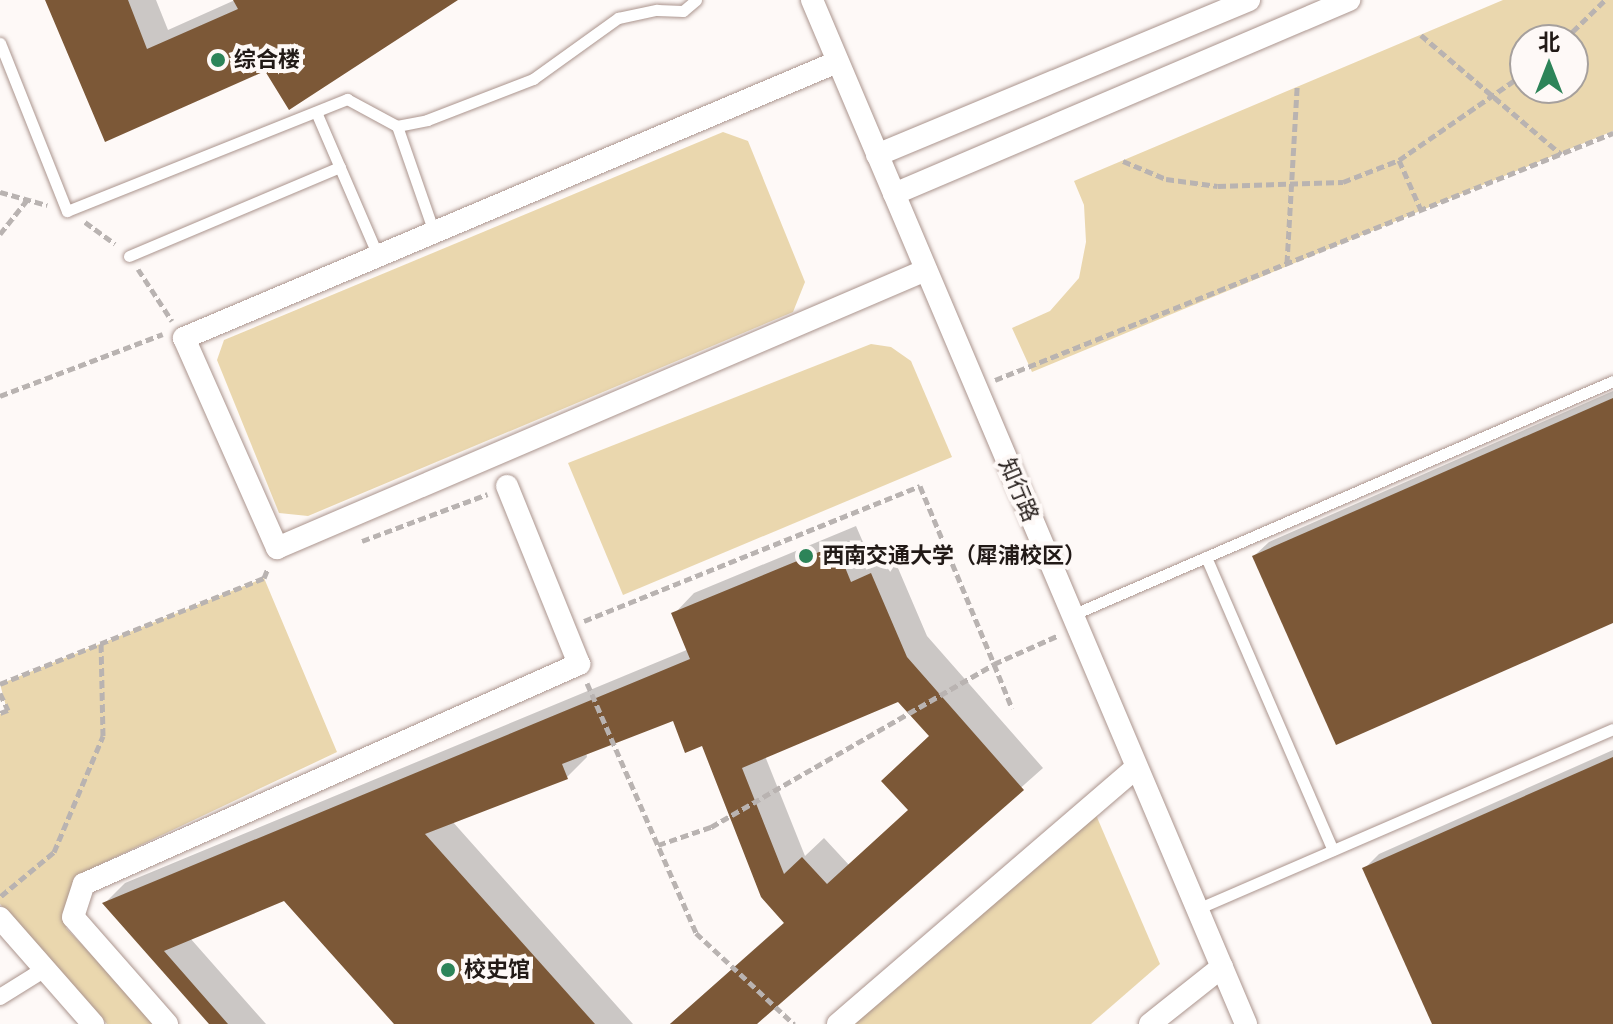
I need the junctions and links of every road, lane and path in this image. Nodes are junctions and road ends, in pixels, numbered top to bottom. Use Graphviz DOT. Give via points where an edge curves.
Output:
graph roads {
  1 [pos="696,0"];
  2 [pos="812,0"];
  3 [pos="1249,0"];
  4 [pos="1349,0"];
  5 [pos="1605,0"];
  6 [pos="1580,24"];
  7 [pos="1421,35"];
  8 [pos="0,43"];
  9 [pos="837,62"];
  10 [pos="1509,85"];
  11 [pos="1297,87"];
  12 [pos="1494,97"];
  13 [pos="316,112"];
  14 [pos="397,126"];
  15 [pos="1613,133"];
  16 [pos="1561,154"];
  17 [pos="877,155"];
  18 [pos="1399,160"];
  19 [pos="1123,161"];
  20 [pos="340,167"];
  21 [pos="1290,187"];
  22 [pos="0,192"];
  23 [pos="894,194"];
  24 [pos="27,200"];
  25 [pos="1421,210"];
  26 [pos="67,211"];
  27 [pos="434,232"];
  28 [pos="0,234"];
  29 [pos="129,256"];
  30 [pos="378,256"];
  31 [pos="1287,263"];
  32 [pos="926,270"];
  33 [pos="184,338"];
  34 [pos="1613,381"];
  35 [pos="975,387"];
  36 [pos="0,396"];
  37 [pos="507,486"];
  38 [pos="350,546"];
  39 [pos="277,548"];
  40 [pos="1206,557"];
  41 [pos="278,573"];
  42 [pos="264,578"];
  43 [pos="1075,620"];
  44 [pos="565,629"];
  45 [pos="101,643"];
  46 [pos="579,664"];
  47 [pos="994,664"];
  48 [pos="0,684"];
  49 [pos="0,693"];
  50 [pos="1012,708"];
  51 [pos="0,713"];
  52 [pos="1613,729"];
  53 [pos="1137,767"];
  54 [pos="658,845"];
  55 [pos="1333,850"];
  56 [pos="0,897"];
  57 [pos="1197,909"];
  58 [pos="0,918"];
  59 [pos="1222,967"];
  60 [pos="45,969"];
  61 [pos="0,997"];
  62 [pos="93,1024"];
  63 [pos="167,1024"];
  64 [pos="794,1024"];
  65 [pos="838,1024"];
  66 [pos="1150,1024"];
  67 [pos="1246,1024"];
  1 -- 14 [label="lane" via="683,11 618,18 533,79 427,120"];
  2 -- 9 [label="street, 知行路"];
  3 -- 17 [label="street"];
  4 -- 23 [label="street"];
  5 -- 6 [label="path"];
  7 -- 12 [label="path"];
  8 -- 26 [label="lane"];
  9 -- 17 [label="street, 知行路"];
  9 -- 27 [label="street"];
  10 -- 12 [label="path"];
  11 -- 21 [label="path"];
  12 -- 16 [label="path"];
  12 -- 18 [label="path"];
  13 -- 14 [label="lane" via="347,99"];
  13 -- 20 [label="lane"];
  13 -- 26 [label="lane"];
  14 -- 27 [label="lane"];
  15 -- 16 [label="path"];
  16 -- 25 [label="path"];
  17 -- 23 [label="street, 知行路"];
  18 -- 21 [label="path" via="1343,182"];
  18 -- 25 [label="path"];
  19 -- 21 [label="path" via="1166,179"];
  20 -- 29 [label="lane"];
  20 -- 30 [label="lane"];
  21 -- 31 [label="path"];
  22 -- 24 [label="path"];
  23 -- 32 [label="street, 知行路"];
  24 -- 26 [label="path"];
  24 -- 28 [label="path"];
  25 -- 31 [label="path"];
  26 -- 29 [label="path"];
  27 -- 30 [label="street"];
  29 -- 33 [label="path"];
  30 -- 33 [label="street"];
  31 -- 35 [label="path"];
  32 -- 35 [label="street, 知行路"];
  32 -- 39 [label="street" via="495,459"];
  33 -- 36 [label="path" via="161,333"];
  33 -- 39 [label="street"];
  34 -- 40 [label="lane"];
  35 -- 43 [label="street, 知行路"];
  37 -- 38 [label="path"];
  37 -- 44 [label="street"];
  39 -- 42 [label="path"];
  40 -- 43 [label="lane"];
  40 -- 55 [label="lane"];
  41 -- 42 [label="path"];
  42 -- 45 [label="path"];
  43 -- 47 [label="path"];
  43 -- 53 [label="street, 知行路"];
  44 -- 46 [label="street"];
  44 -- 47 [label="path" via="920,486"];
  45 -- 48 [label="path"];
  45 -- 56 [label="path" via="103,736 54,852"];
  46 -- 54 [label="path"];
  46 -- 63 [label="street" via="84,884 73,917"];
  47 -- 50 [label="path"];
  47 -- 54 [label="path" via="711,827"];
  49 -- 51 [label="path" via="8,710"];
  52 -- 55 [label="lane"];
  53 -- 57 [label="street, 知行路"];
  53 -- 65 [label="street"];
  54 -- 64 [label="path" via="696,933"];
  55 -- 57 [label="lane"];
  57 -- 59 [label="street, 知行路"];
  58 -- 60 [label="street"];
  59 -- 66 [label="street"];
  59 -- 67 [label="street, 知行路"];
  60 -- 61 [label="street"];
  60 -- 62 [label="street"];
}
